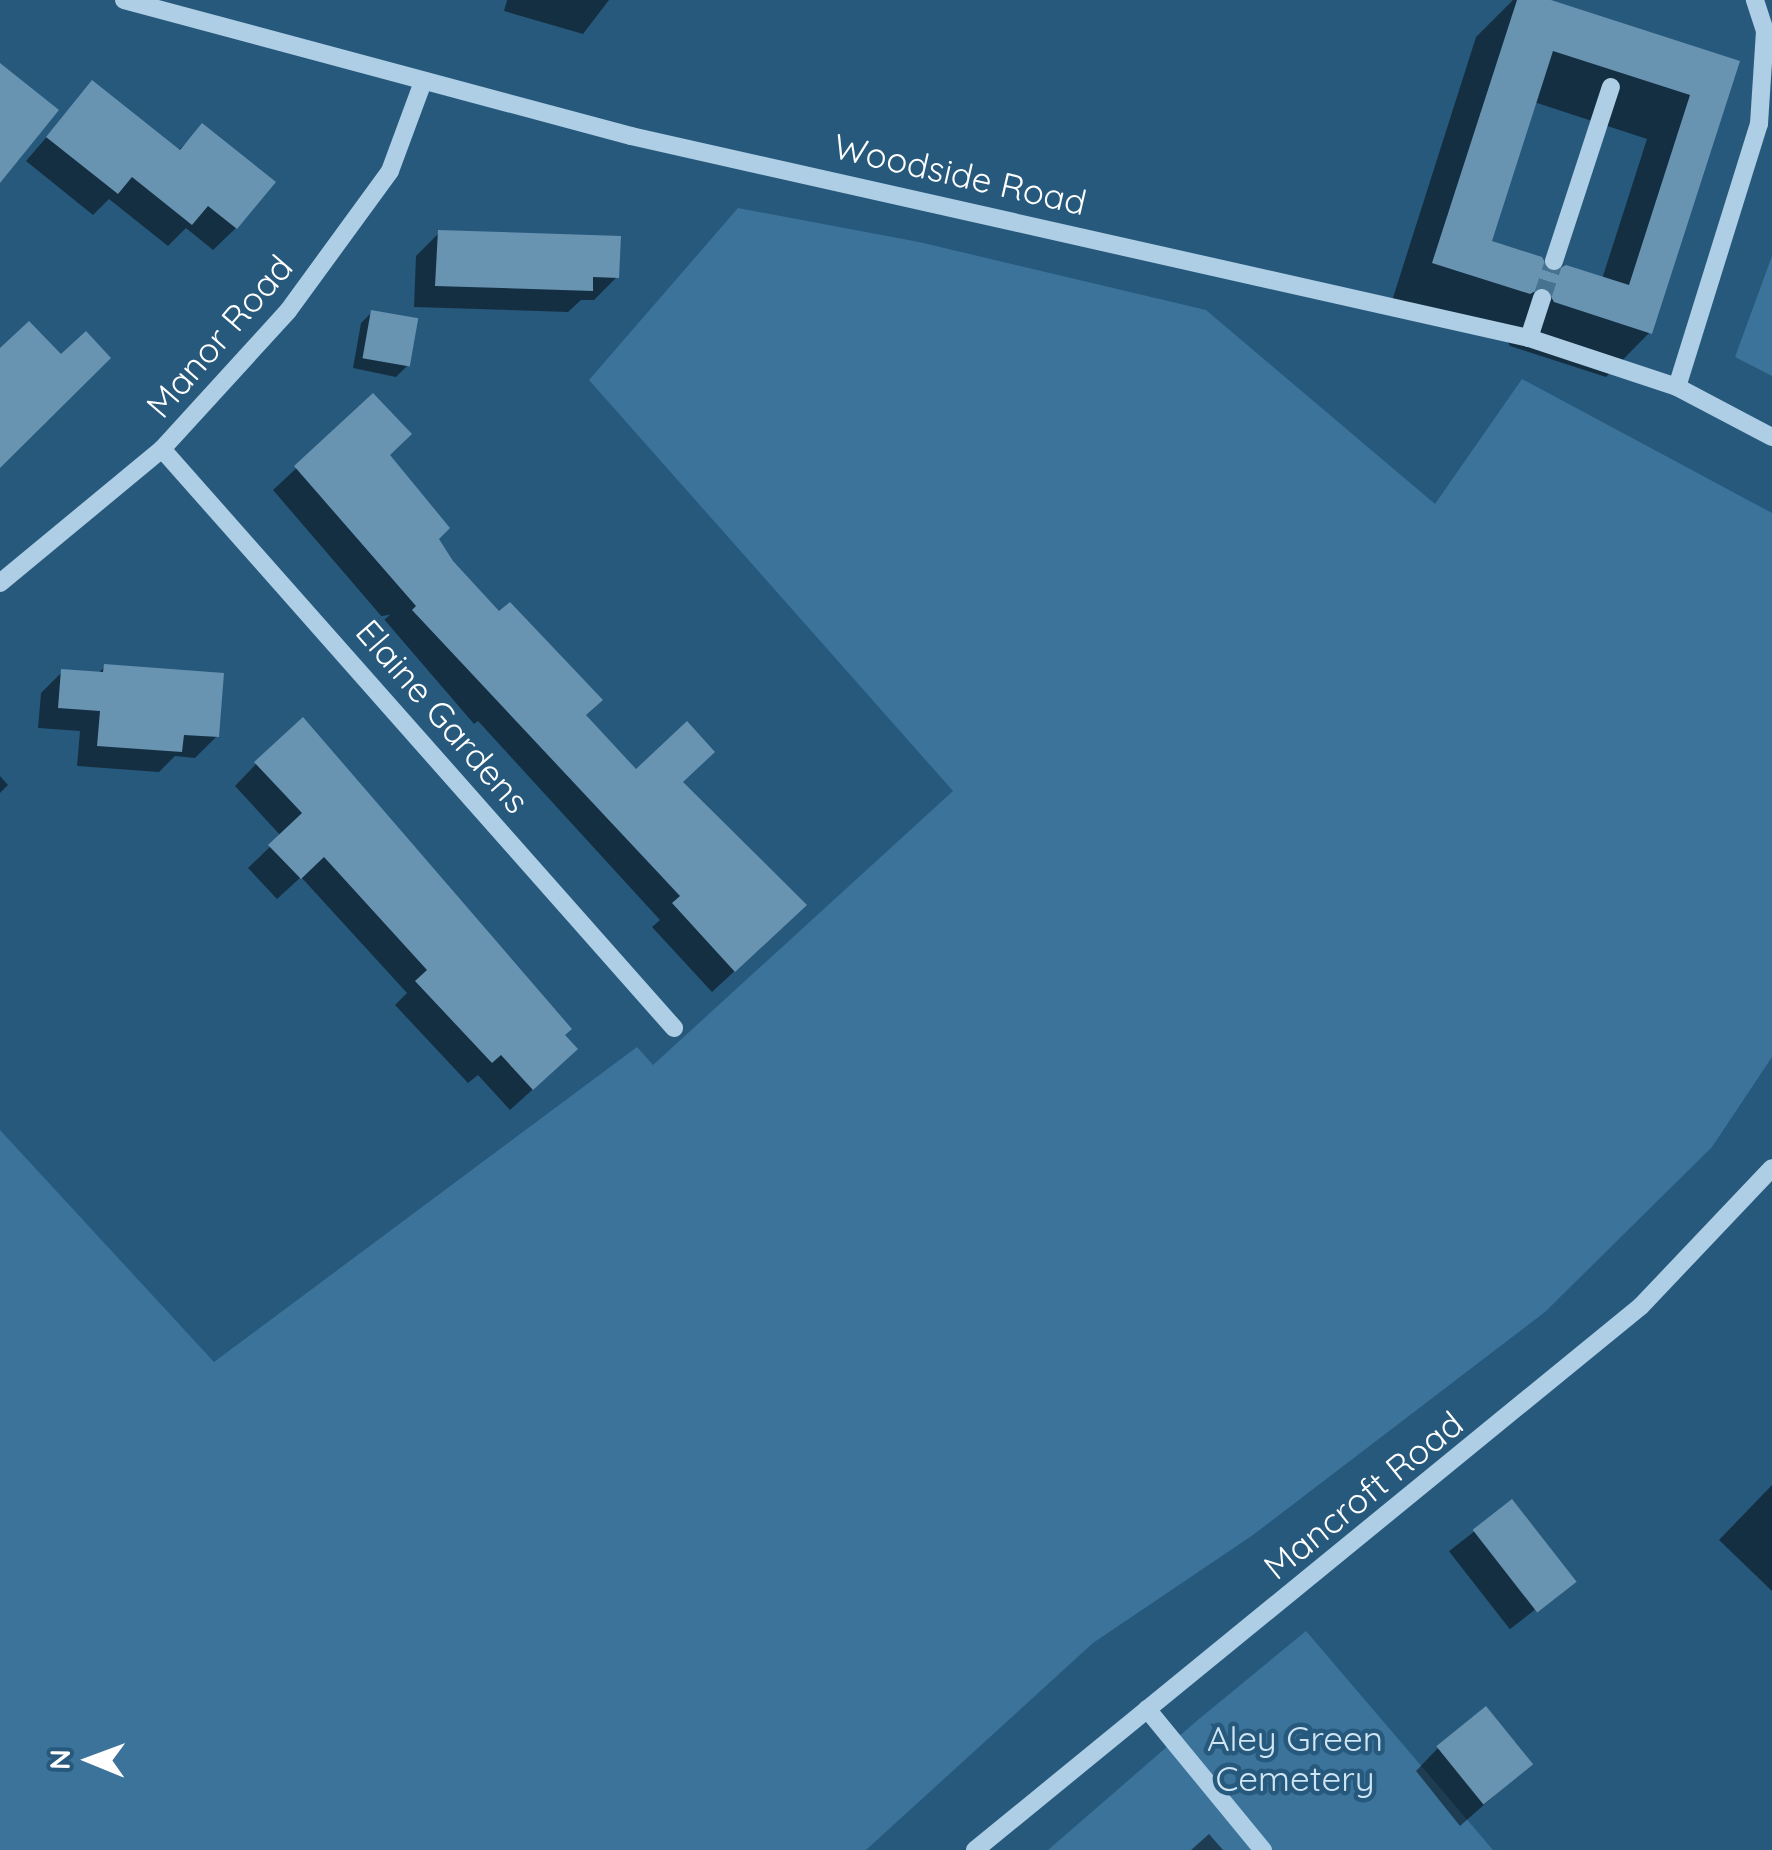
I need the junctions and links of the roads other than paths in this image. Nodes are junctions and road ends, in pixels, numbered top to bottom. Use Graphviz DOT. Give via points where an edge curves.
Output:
graph roads {
  1 [pos="124,0"];
  2 [pos="1755,0"];
  3 [pos="423,82"];
  4 [pos="1612,87"];
  5 [pos="1554,261"];
  6 [pos="1542,298"];
  7 [pos="1528,338"];
  8 [pos="1677,387"];
  9 [pos="1772,436"];
  10 [pos="162,449"];
  11 [pos="0,583"];
  12 [pos="674,1028"];
  13 [pos="1772,1168"];
  14 [pos="1146,1709"];
  15 [pos="975,1850"];
  16 [pos="1263,1850"];
  1 -- 3 [label="street, Woodside Road"];
  2 -- 8 [label="street" via="1764,31 1759,124"];
  3 -- 7 [label="street, Woodside Road" via="631,136"];
  3 -- 10 [label="street, Manor Road" via="405,141 365,212 229,380"];
  4 -- 5 [label="street"];
  6 -- 7 [label="street"];
  7 -- 8 [label="street, Woodside Road"];
  8 -- 9 [label="street, Woodside Road"];
  10 -- 11 [label="street, Manor Road"];
  10 -- 12 [label="street, Elaine Gardens"];
  13 -- 14 [label="street, Mancroft Road" via="1640,1306"];
  14 -- 15 [label="street, Mancroft Road"];
  14 -- 16 [label="street"];
}
